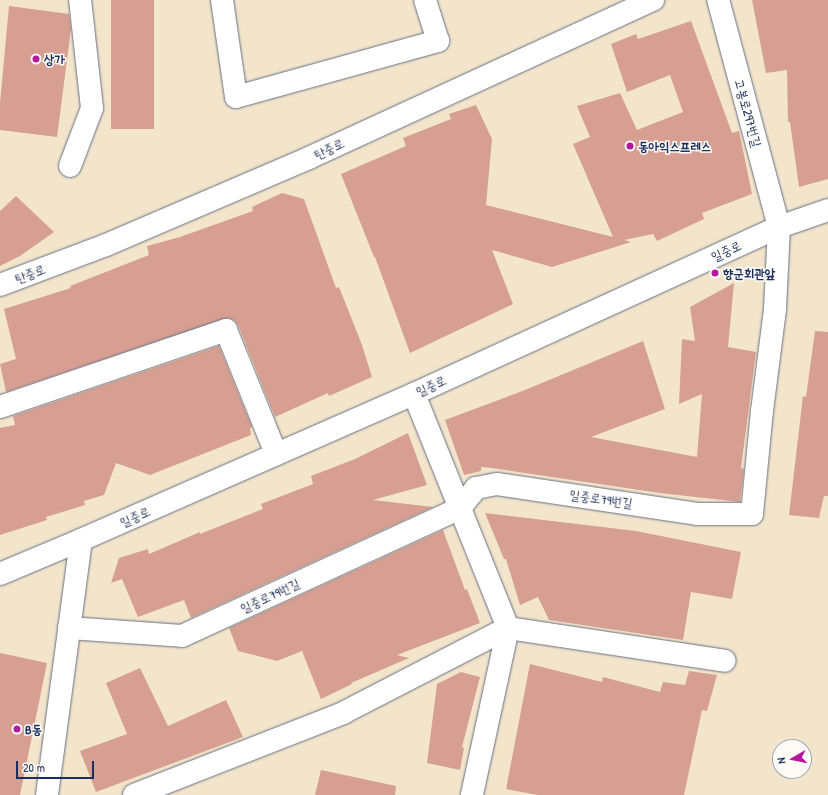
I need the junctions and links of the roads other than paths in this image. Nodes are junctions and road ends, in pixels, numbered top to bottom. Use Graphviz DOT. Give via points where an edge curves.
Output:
graph roads {
  1 [pos="80,0"];
  2 [pos="222,0"];
  3 [pos="425,0"];
  4 [pos="653,0"];
  5 [pos="718,0"];
  6 [pos="70,166"];
  7 [pos="828,210"];
  8 [pos="779,226"];
  9 [pos="0,285"];
  10 [pos="414,394"];
  11 [pos="0,407"];
  12 [pos="276,454"];
  13 [pos="460,508"];
  14 [pos="82,540"];
  15 [pos="0,574"];
  16 [pos="70,628"];
  17 [pos="508,628"];
  18 [pos="725,661"];
  19 [pos="47,795"];
  20 [pos="134,795"];
  21 [pos="472,795"];
  1 -- 6 [label="street" via="92,108"];
  2 -- 3 [label="street" via="236,97 438,41"];
  4 -- 9 [label="street, 탄중로" via="310,158 106,245"];
  5 -- 8 [label="street, 고봉로297번길"];
  7 -- 8 [label="street, 일중로"];
  8 -- 10 [label="street, 일중로"];
  8 -- 13 [label="street, 일중로79번길" via="775,309 752,514 697,514 497,484 476,488"];
  10 -- 12 [label="street, 일중로"];
  10 -- 13 [label="street"];
  11 -- 12 [label="street" via="226,330"];
  12 -- 14 [label="street, 일중로"];
  13 -- 16 [label="street, 일중로79번길" via="182,636"];
  13 -- 17 [label="street"];
  14 -- 15 [label="street, 일중로"];
  14 -- 16 [label="street"];
  16 -- 19 [label="street"];
  17 -- 18 [label="street"];
  17 -- 20 [label="street" via="343,713"];
  17 -- 21 [label="street"];
}
